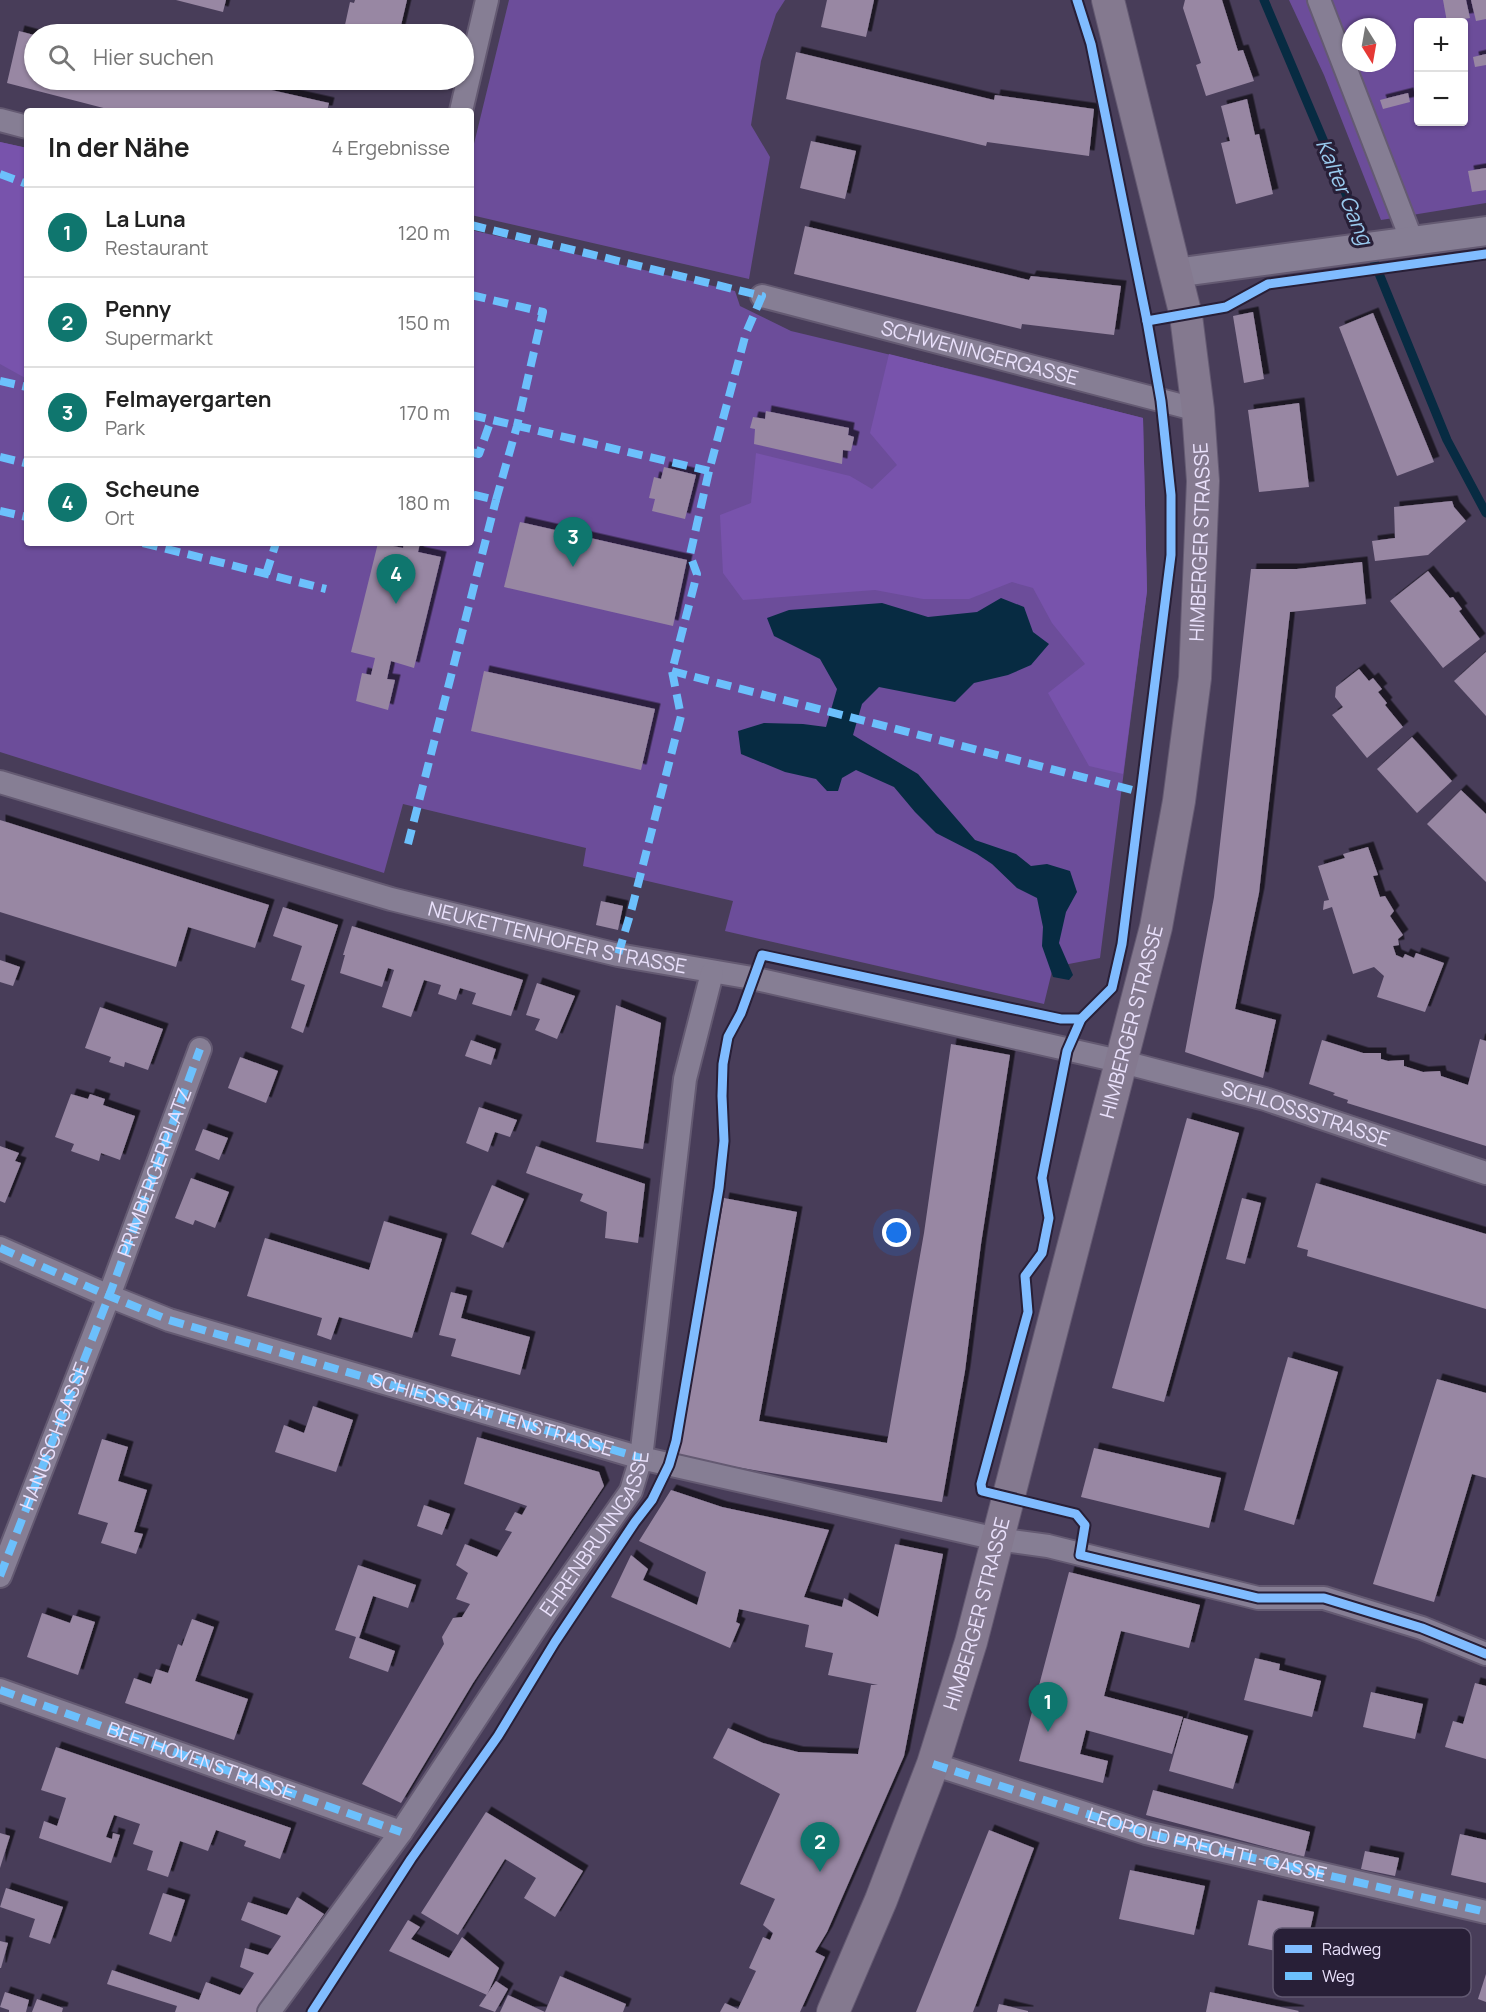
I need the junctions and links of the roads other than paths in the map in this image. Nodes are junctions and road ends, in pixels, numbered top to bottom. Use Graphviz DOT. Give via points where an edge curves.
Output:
graph roads {
  1 [pos="487,0"];
  2 [pos="1108,0"];
  3 [pos="1319,0"];
  4 [pos="474,56"];
  5 [pos="466,90"];
  6 [pos="462,108"];
  7 [pos="0,120"];
  8 [pos="24,126"];
  9 [pos="1486,231"];
  10 [pos="1405,241"];
  11 [pos="1175,273"];
  12 [pos="762,296"];
  13 [pos="1198,410"];
  14 [pos="0,782"];
  15 [pos="712,973"];
  16 [pos="200,1049"];
  17 [pos="1123,1062"];
  18 [pos="1486,1173"];
  19 [pos="0,1248"];
  20 [pos="109,1296"];
  21 [pos="641,1458"];
  22 [pos="997,1539"];
  23 [pos="0,1576"];
  24 [pos="1486,1654"];
  25 [pos="0,1690"];
  26 [pos="933,1764"];
  27 [pos="401,1832"];
  28 [pos="1486,1912"];
  29 [pos="269,2012"];
  30 [pos="832,2012"];
  1 -- 4 [label="street"];
  2 -- 11 [label="main road, HIMBERGER STRASSE"];
  3 -- 10 [label="street"];
  5 -- 6 [label="street"];
  7 -- 8 [label="street"];
  9 -- 10 [label="street"];
  10 -- 11 [label="street"];
  11 -- 13 [label="main road, HIMBERGER STRASSE" via="1186,316"];
  12 -- 13 [label="street, SCHWENINGERGASSE"];
  13 -- 17 [label="main road, HIMBERGER STRASSE" via="1203,481 1195,678 1179,801 1156,927"];
  14 -- 15 [label="street, NEUKETTENHOFER STRASSE" via="392,899 618,955"];
  15 -- 17 [label="street, NEUKETTENHOFER STRASSE" via="752,978"];
  15 -- 21 [label="street, EHRENBRUNNGASSE" via="685,1079"];
  16 -- 20 [label="street, PRIMBERGERPLATZ"];
  17 -- 18 [label="street, SCHLOSSSTRASSE" via="1264,1099"];
  17 -- 22 [label="main road, HIMBERGER STRASSE"];
  19 -- 20 [label="street, SCHIESSSTÄTTENSTRASSE"];
  20 -- 21 [label="street, SCHIESSSTÄTTENSTRASSE" via="169,1320"];
  20 -- 23 [label="street, HANUSCHGASSE"];
  21 -- 22 [label="street, SCHIESSSTÄTTENSTRASSE"];
  21 -- 27 [label="street, EHRENBRUNNGASSE" via="631,1491"];
  22 -- 24 [label="street, SCHIESSSTÄTTENSTRASSE" via="1048,1546 1258,1598 1324,1598 1422,1628"];
  22 -- 26 [label="main road, HIMBERGER STRASSE" via="971,1642"];
  25 -- 27 [label="street, BEETHOVENSTRASSE"];
  26 -- 28 [label="street, LEOPOLD PRECHTL-GASSE" via="1146,1833"];
  26 -- 30 [label="main road, HIMBERGER STRASSE"];
  27 -- 29 [label="street, EHRENBRUNNGASSE"];
}
